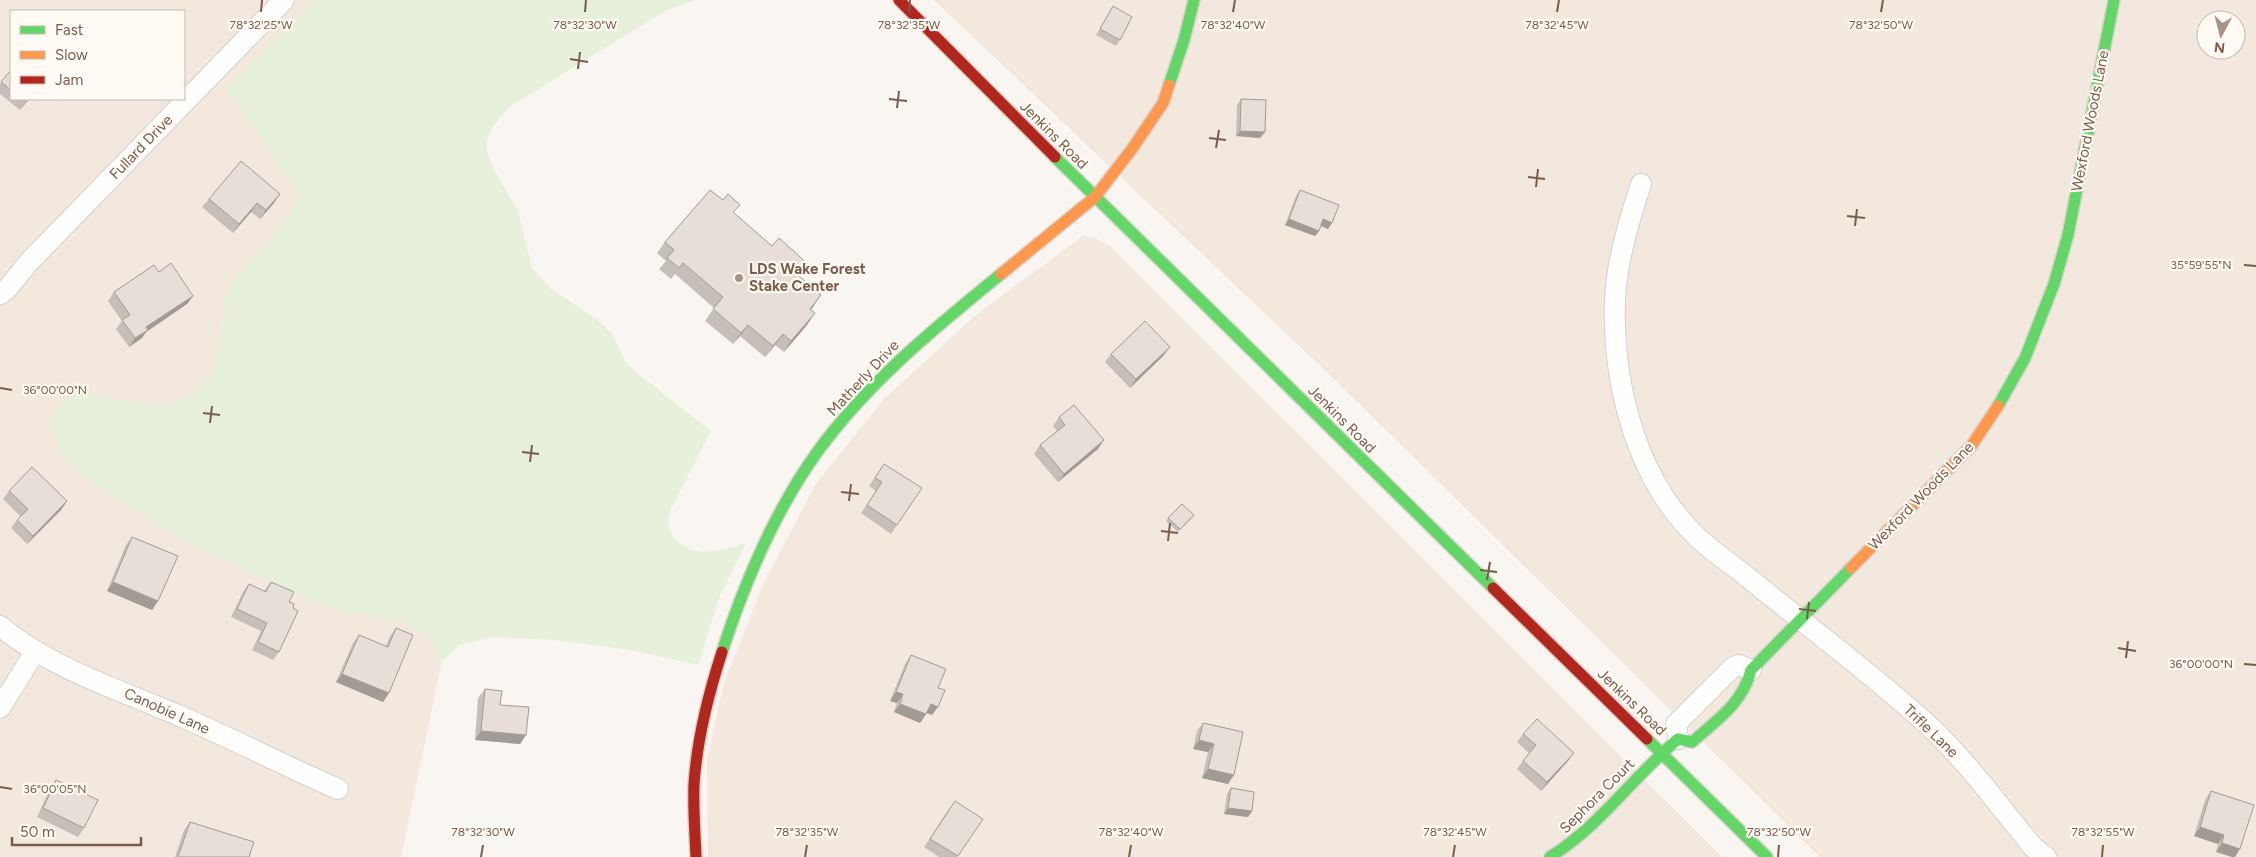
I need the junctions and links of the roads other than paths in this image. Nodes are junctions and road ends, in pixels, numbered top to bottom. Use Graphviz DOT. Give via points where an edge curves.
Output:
graph roads {
  1 [pos="284,0"];
  2 [pos="899,0"];
  3 [pos="1194,0"];
  4 [pos="2114,0"];
  5 [pos="1641,184"];
  6 [pos="1095,197"];
  7 [pos="0,294"];
  8 [pos="1800,620"];
  9 [pos="0,626"];
  10 [pos="35,652"];
  11 [pos="1751,670"];
  12 [pos="0,708"];
  13 [pos="1678,739"];
  14 [pos="1661,752"];
  15 [pos="338,789"];
  16 [pos="696,857"];
  17 [pos="1550,857"];
  18 [pos="1767,857"];
  19 [pos="2046,857"];
  1 -- 7 [label="street, Fullard Drive"];
  2 -- 6 [label="street, Jenkins Road"];
  3 -- 6 [label="street, Matherly Drive" via="1163,103"];
  4 -- 8 [label="street, Wexford Woods Lane" via="2068,235 2054,284 2026,358 1972,445"];
  5 -- 8 [label="street, Trifle Lane" via="1628,223 1615,299 1618,365 1633,430 1661,495 1696,536"];
  6 -- 14 [label="street, Jenkins Road"];
  6 -- 16 [label="street, Matherly Drive" via="916,344 823,443 805,469 761,549 726,642 705,713 695,775"];
  8 -- 11 [label="street, Wexford Woods Lane"];
  8 -- 19 [label="street, Trifle Lane" via="1951,747 2034,848"];
  9 -- 10 [label="street, Canobie Lane"];
  10 -- 12 [label="street"];
  10 -- 15 [label="street, Canobie Lane"];
  11 -- 13 [label="street, Wexford Woods Lane" via="1740,665 1732,668 1676,724"];
  13 -- 14 [label="street, Wexford Woods Lane"];
  14 -- 17 [label="street, Sephora Court" via="1585,832"];
  14 -- 18 [label="street, Jenkins Road"];
}
